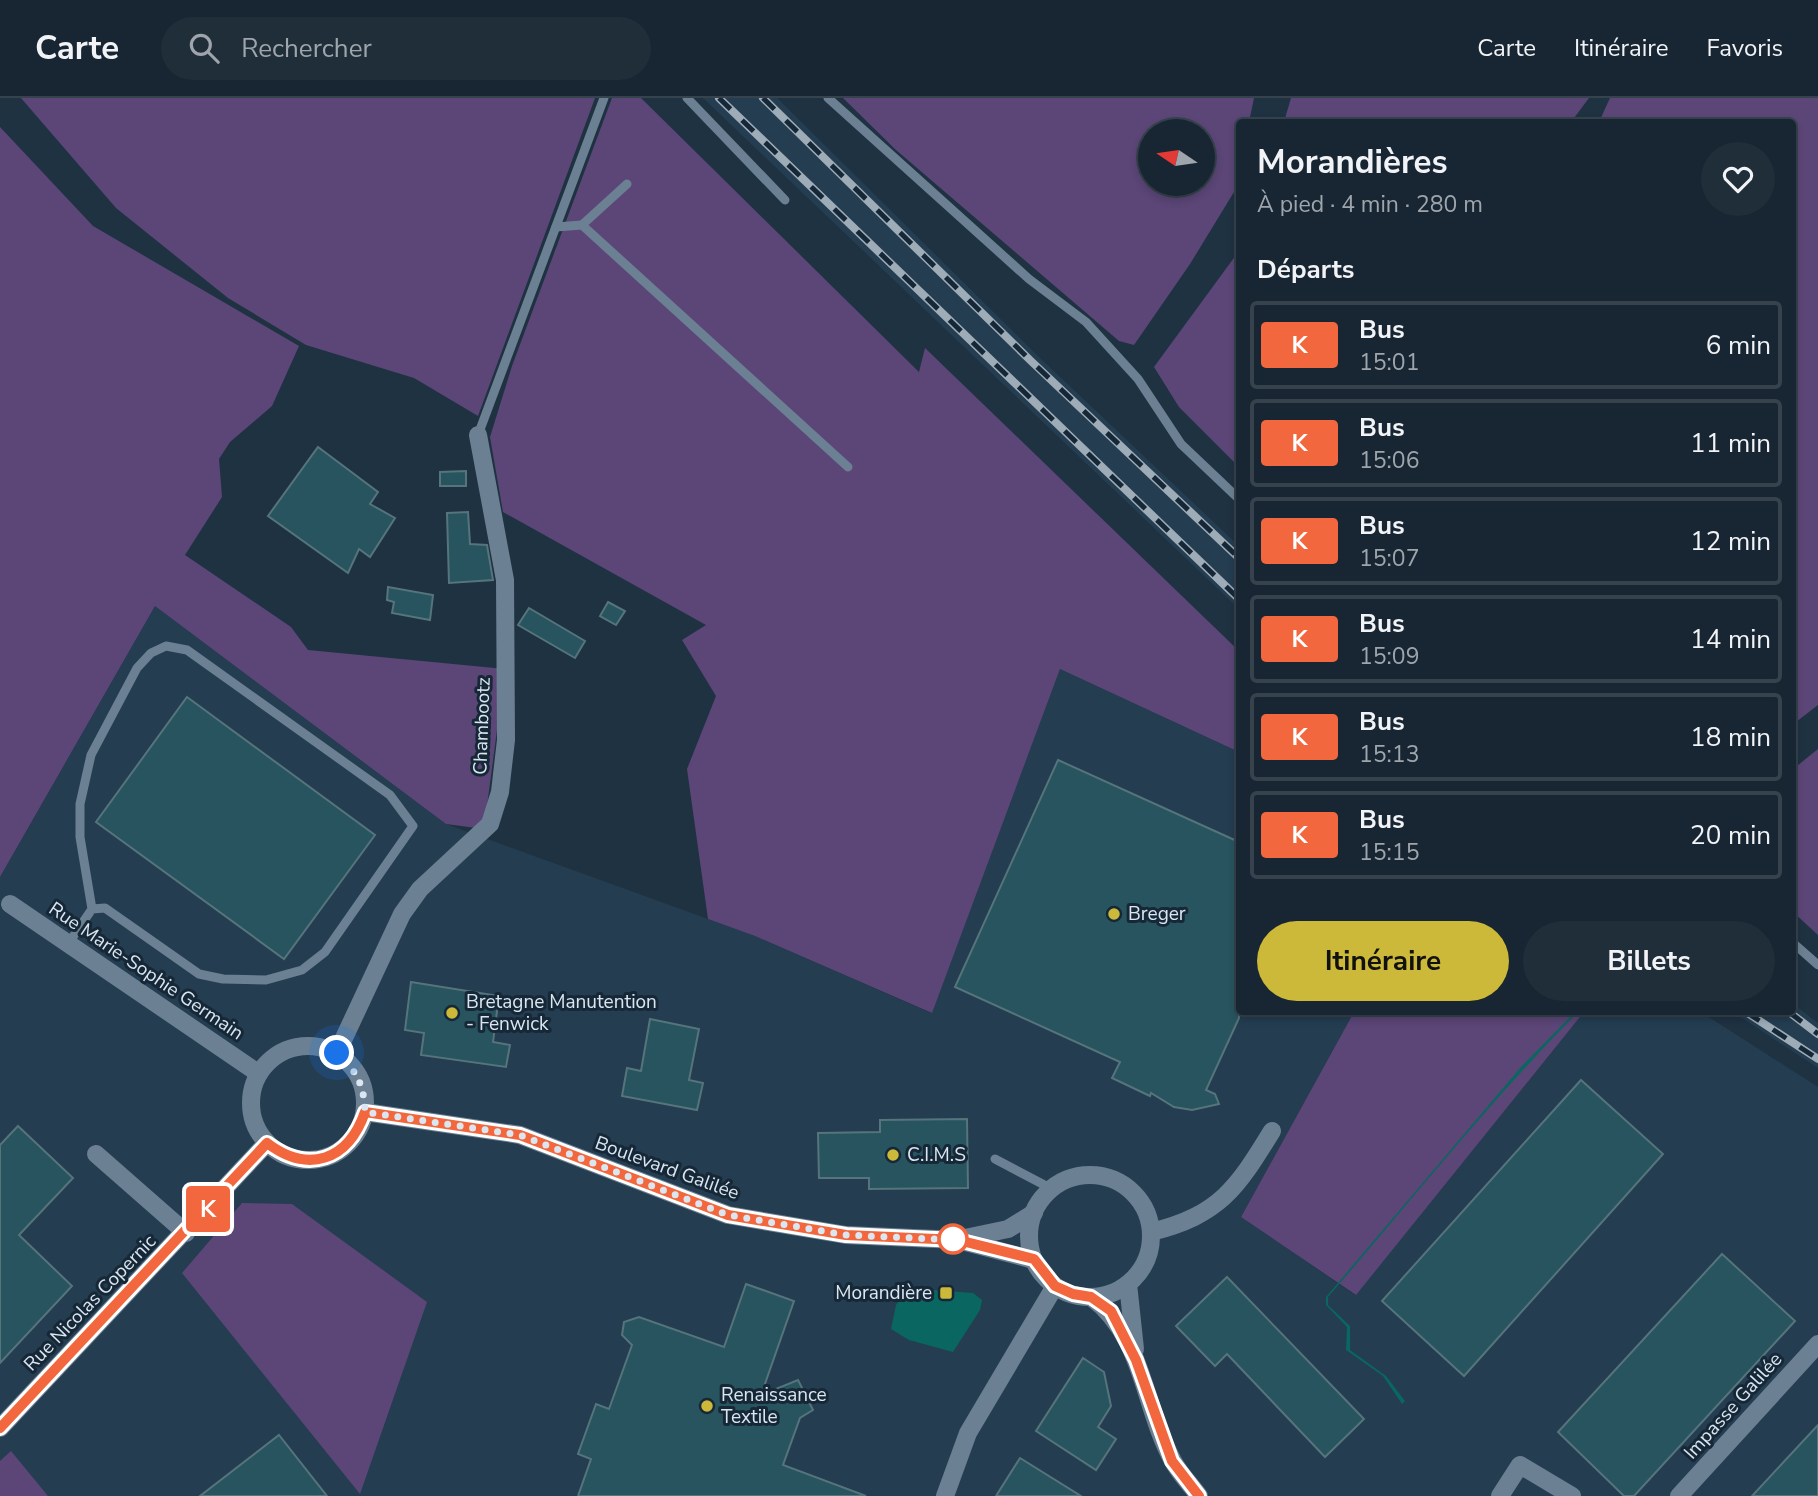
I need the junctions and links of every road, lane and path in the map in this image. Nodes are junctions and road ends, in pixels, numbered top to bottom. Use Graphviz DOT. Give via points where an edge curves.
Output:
graph roads {
  1 [pos="604,98"];
  2 [pos="687,98"];
  3 [pos="828,98"];
  4 [pos="627,184"];
  5 [pos="785,200"];
  6 [pos="582,225"];
  7 [pos="556,226"];
  8 [pos="478,435"];
  9 [pos="848,467"];
  10 [pos="1236,496"];
  11 [pos="10,904"];
  12 [pos="92,909"];
  13 [pos="68,944"];
  14 [pos="1796,946"];
  15 [pos="1818,965"];
  16 [pos="337,1053"];
  17 [pos="258,1073"];
  18 [pos="365,1112"];
  19 [pos="1272,1131"];
  20 [pos="267,1143"];
  21 [pos="96,1154"];
  22 [pos="995,1159"];
  23 [pos="1052,1189"];
  24 [pos="1034,1213"];
  25 [pos="1151,1232"];
  26 [pos="186,1233"];
  27 [pos="958,1240"];
  28 [pos="1034,1259"];
  29 [pos="1128,1284"];
  30 [pos="1055,1286"];
  31 [pos="1091,1297"];
  32 [pos="1818,1344"];
  33 [pos="1136,1360"];
  34 [pos="0,1428"];
  35 [pos="945,1496"];
  36 [pos="1199,1496"];
  37 [pos="1500,1496"];
  38 [pos="1572,1496"];
  39 [pos="1679,1496"];
  1 -- 7 [label="lane"];
  2 -- 5 [label="lane"];
  3 -- 10 [label="lane" via="1019,271 1086,322 1139,379 1181,444"];
  4 -- 6 [label="lane"];
  6 -- 7 [label="lane"];
  6 -- 9 [label="lane"];
  7 -- 8 [label="lane"];
  8 -- 16 [label="street, Chambootz" via="505,580 506,740 500,792 490,824 420,889 402,914"];
  11 -- 13 [label="street, Rue Marie-Sophie Germain"];
  12 -- 12 [label="lane" via="105,908 199,974 266,980 302,970 325,951 413,826 390,795 187,650 166,646 150,653 137,668 91,755 80,804 80,837"];
  12 -- 13 [label="lane"];
  13 -- 17 [label="street, Rue Marie-Sophie Germain"];
  14 -- 15 [label="lane"];
  16 -- 17 [label="street" via="302,1046 278,1055"];
  16 -- 18 [label="street" via="354,1069 364,1089"];
  17 -- 20 [label="street" via="251,1110"];
  18 -- 20 [label="street" via="359,1129 334,1155 298,1160"];
  18 -- 27 [label="street, Boulevard Galilée" via="520,1135 728,1215 846,1235"];
  19 -- 25 [label="street" via="1239,1184 1184,1224"];
  20 -- 26 [label="street, Rue Nicolas Copernic"];
  21 -- 26 [label="street"];
  22 -- 23 [label="lane"];
  23 -- 24 [label="street"];
  23 -- 25 [label="street" via="1087,1175 1123,1184 1147,1213"];
  24 -- 27 [label="street, Boulevard Galilée" via="1008,1229"];
  24 -- 28 [label="street" via="1030,1244"];
  25 -- 29 [label="street" via="1149,1251"];
  26 -- 34 [label="street, Rue Nicolas Copernic"];
  27 -- 28 [label="street, Boulevard Galilée"];
  28 -- 30 [label="street"];
  29 -- 31 [label="street"];
  29 -- 33 [label="street"];
  30 -- 31 [label="street"];
  30 -- 35 [label="street" via="968,1433"];
  31 -- 33 [label="street" via="1111,1311"];
  32 -- 39 [label="street, Impasse Galilée"];
  33 -- 36 [label="street" via="1172,1461"];
  37 -- 38 [label="street" via="1520,1465"];
}
